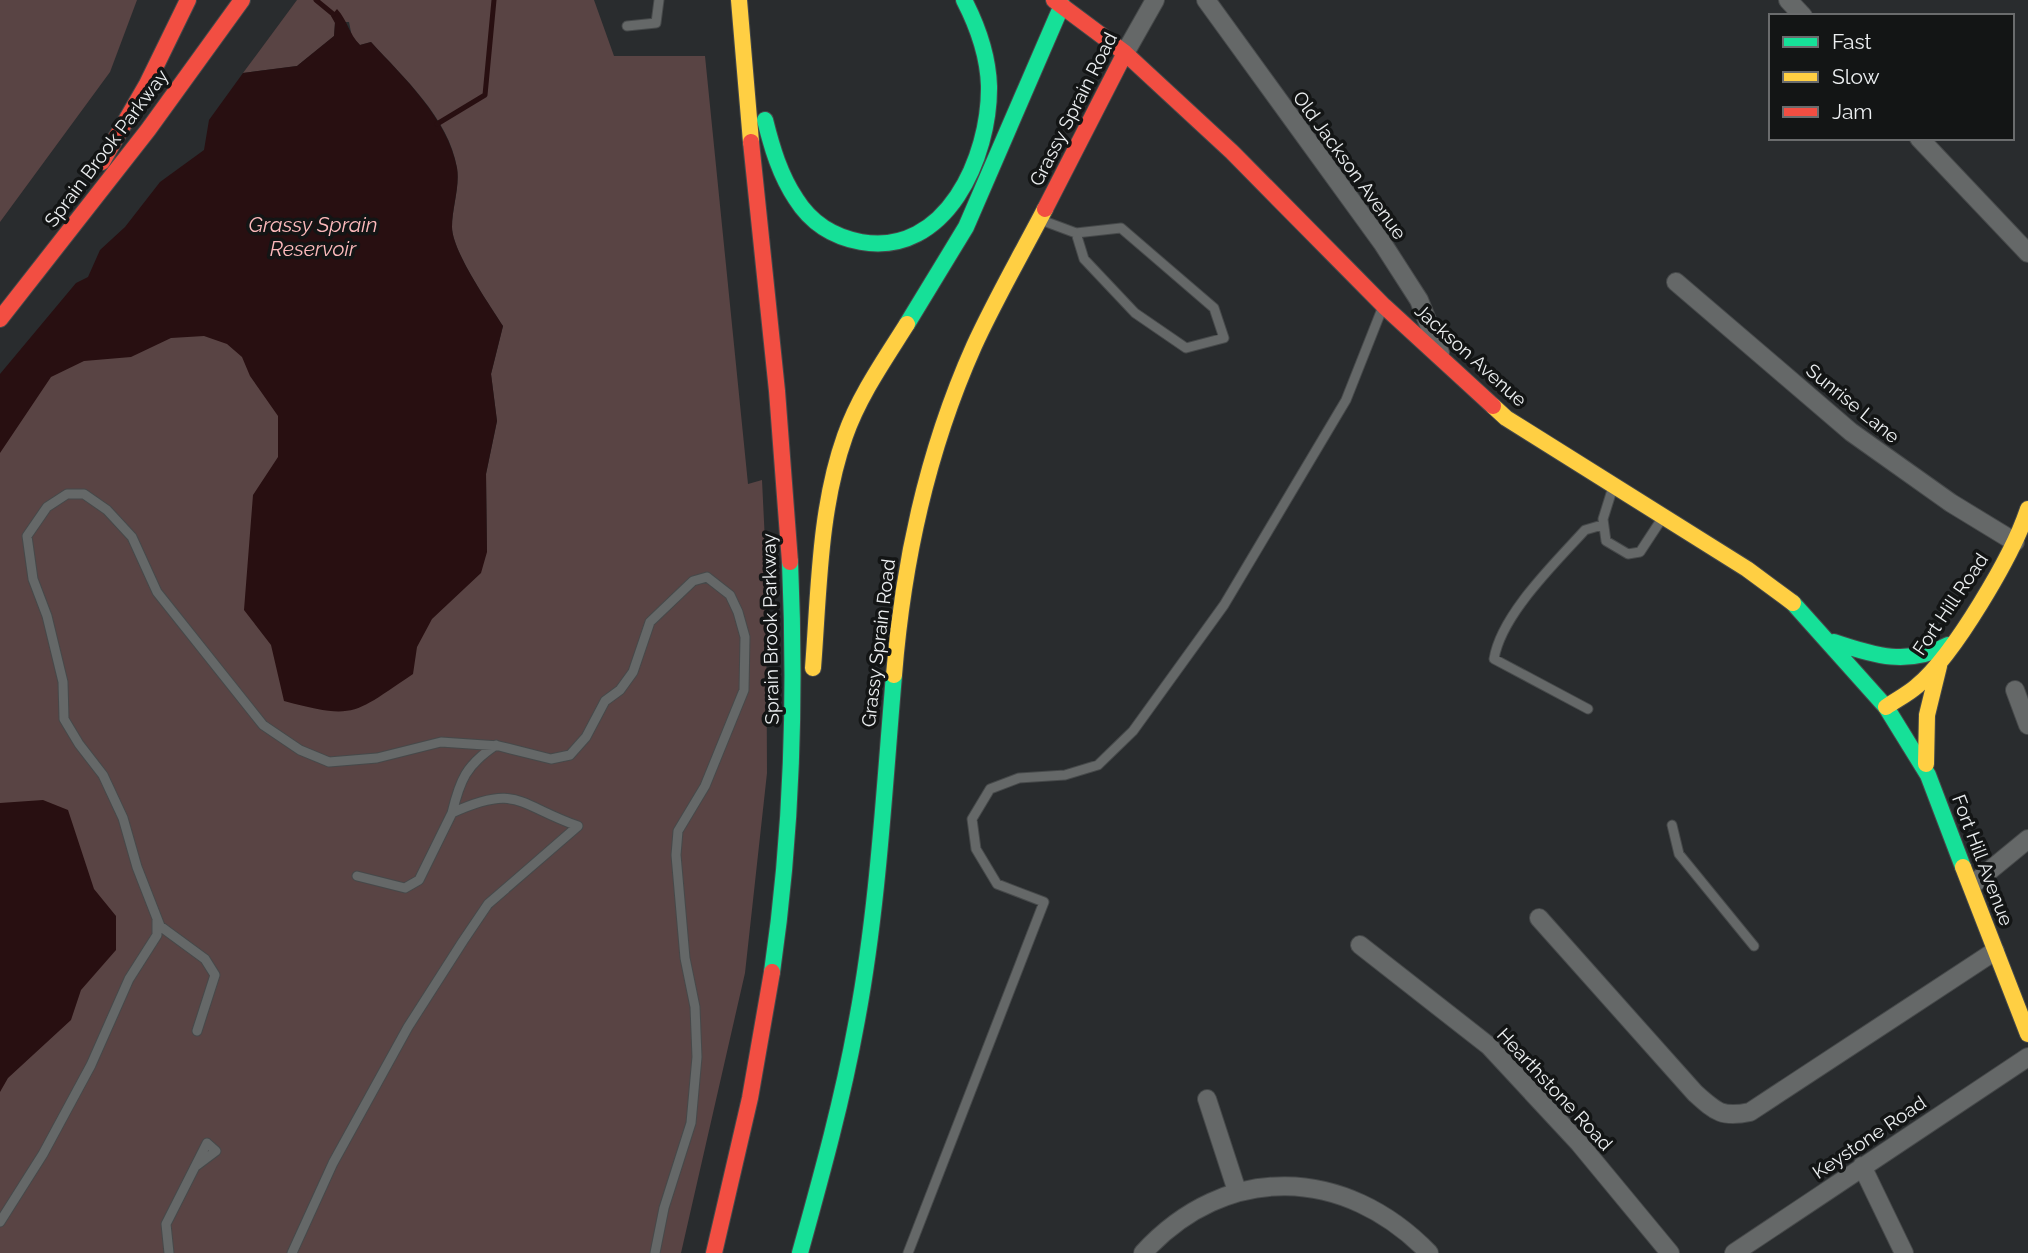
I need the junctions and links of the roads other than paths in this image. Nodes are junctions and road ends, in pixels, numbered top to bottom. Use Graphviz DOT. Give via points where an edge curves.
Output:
graph roads {
  1 [pos="188,0"];
  2 [pos="242,0"];
  3 [pos="659,0"];
  4 [pos="964,0"];
  5 [pos="1154,0"];
  6 [pos="1206,0"];
  7 [pos="1788,0"];
  8 [pos="1057,2"];
  9 [pos="739,8"];
  10 [pos="1801,14"];
  11 [pos="627,26"];
  12 [pos="1125,53"];
  13 [pos="1921,140"];
  14 [pos="1040,220"];
  15 [pos="1076,233"];
  16 [pos="2028,253"];
  17 [pos="36,274"];
  18 [pos="1676,282"];
  19 [pos="1384,306"];
  20 [pos="0,319"];
  21 [pos="1444,363"];
  22 [pos="1614,485"];
  23 [pos="2028,509"];
  24 [pos="1663,516"];
  25 [pos="1602,525"];
  26 [pos="2015,542"];
  27 [pos="1830,640"];
  28 [pos="1949,645"];
  29 [pos="1941,660"];
  30 [pos="812,687"];
  31 [pos="2015,690"];
  32 [pos="1886,707"];
  33 [pos="1588,709"];
  34 [pos="2028,725"];
  35 [pos="809,744"];
  36 [pos="496,746"];
  37 [pos="1928,775"];
  38 [pos="452,813"];
  39 [pos="1672,825"];
  40 [pos="2028,839"];
  41 [pos="356,876"];
  42 [pos="1972,885"];
  43 [pos="157,918"];
  44 [pos="1539,918"];
  45 [pos="778,932"];
  46 [pos="1360,945"];
  47 [pos="1754,946"];
  48 [pos="1995,951"];
  49 [pos="197,1031"];
  50 [pos="2028,1034"];
  51 [pos="2028,1057"];
  52 [pos="1207,1099"];
  53 [pos="196,1166"];
  54 [pos="1862,1166"];
  55 [pos="1237,1191"];
  56 [pos="0,1222"];
  57 [pos="169,1253"];
  58 [pos="292,1253"];
  59 [pos="655,1253"];
  60 [pos="715,1253"];
  61 [pos="800,1253"];
  62 [pos="908,1253"];
  63 [pos="1143,1253"];
  64 [pos="1429,1253"];
  65 [pos="1670,1253"];
  66 [pos="1734,1253"];
  67 [pos="1904,1253"];
  1 -- 17 [label="main road" via="142,95"];
  2 -- 17 [label="main road, Sprain Brook Parkway"];
  3 -- 11 [label="lane" via="656,23"];
  4 -- 9 [label="main road" via="983,37 989,65 989,107 978,150 956,197 934,223 907,239 875,244 858,243 825,230 787,187 772,149"];
  5 -- 12 [label="street, Grassy Sprain Road"];
  6 -- 21 [label="street, Old Jackson Avenue" via="1383,244 1419,300"];
  7 -- 10 [label="street"];
  8 -- 12 [label="main road, Jackson Avenue"];
  8 -- 30 [label="main road" via="961,237 870,384 845,435 824,527"];
  9 -- 45 [label="main road, Sprain Brook Parkway" via="791,565 792,749"];
  12 -- 14 [label="main road, Grassy Sprain Road"];
  12 -- 19 [label="main road, Jackson Avenue"];
  13 -- 16 [label="street"];
  14 -- 15 [label="lane"];
  14 -- 61 [label="main road, Grassy Sprain Road" via="974,347 934,457 907,563 857,1022 837,1122"];
  15 -- 15 [label="lane" via="1122,228 1214,308 1224,338 1186,348 1135,313 1084,259"];
  17 -- 20 [label="main road, Sprain Brook Parkway"];
  18 -- 26 [label="street, Sunrise Lane" via="1851,432"];
  19 -- 21 [label="main road, Jackson Avenue"];
  19 -- 62 [label="lane" via="1346,400 1224,605 1133,731 1098,765 1065,775 1019,778 990,789 972,819 976,849 997,884 1044,902"];
  21 -- 22 [label="main road, Jackson Avenue" via="1506,418"];
  22 -- 24 [label="main road, Jackson Avenue"];
  22 -- 25 [label="lane"];
  23 -- 26 [label="main road, Fort Hill Road"];
  24 -- 25 [label="lane" via="1640,552 1628,554 1606,541"];
  24 -- 27 [label="main road, Jackson Avenue" via="1799,607"];
  25 -- 33 [label="lane" via="1584,530 1514,615 1496,645 1494,659"];
  26 -- 28 [label="main road, Fort Hill Road"];
  27 -- 28 [label="main road" via="1901,661 1935,654"];
  27 -- 32 [label="main road, Jackson Avenue"];
  28 -- 29 [label="main road, Fort Hill Road"];
  29 -- 32 [label="main road, Fort Hill Road"];
  29 -- 37 [label="main road" via="1926,717 1923,746"];
  31 -- 34 [label="street"];
  32 -- 37 [label="main road, Fort Hill Avenue"];
  35 -- 45 [label="main road"];
  36 -- 38 [label="lane" via="476,758 460,781"];
  36 -- 43 [label="lane" via="440,742 349,762 329,762 300,750 263,725 209,662 157,593 132,537 116,517 84,494 67,494 47,507 27,537 33,579 57,653 64,719 108,785"];
  36 -- 59 [label="lane" via="551,759 570,755 586,737 605,701 633,672 650,622 693,580 707,577 730,595 745,636 744,690 705,786 678,831 676,855 697,1058 691,1123"];
  37 -- 42 [label="main road, Fort Hill Avenue"];
  38 -- 41 [label="lane" via="419,880 405,888"];
  38 -- 58 [label="lane" via="479,801 509,797 578,826 488,905 463,941 408,1027 333,1163"];
  39 -- 47 [label="lane" via="1679,853"];
  40 -- 42 [label="street"];
  42 -- 48 [label="main road, Fort Hill Avenue"];
  43 -- 49 [label="lane" via="160,926 205,959 215,975"];
  43 -- 56 [label="lane" via="157,935 129,979 91,1066"];
  44 -- 48 [label="street" via="1695,1093 1729,1116 1750,1112"];
  45 -- 60 [label="main road, Sprain Brook Parkway" via="748,1114"];
  46 -- 65 [label="street, Hearthstone Road" via="1489,1045 1579,1143"];
  48 -- 50 [label="main road, Fort Hill Avenue"];
  51 -- 54 [label="street, Keystone Road"];
  52 -- 55 [label="street"];
  53 -- 57 [label="lane" via="166,1224"];
  54 -- 66 [label="street, Keystone Road"];
  54 -- 67 [label="street"];
  55 -- 63 [label="street" via="1191,1212"];
  55 -- 64 [label="street" via="1272,1185 1319,1188 1351,1197 1387,1216"];
}
